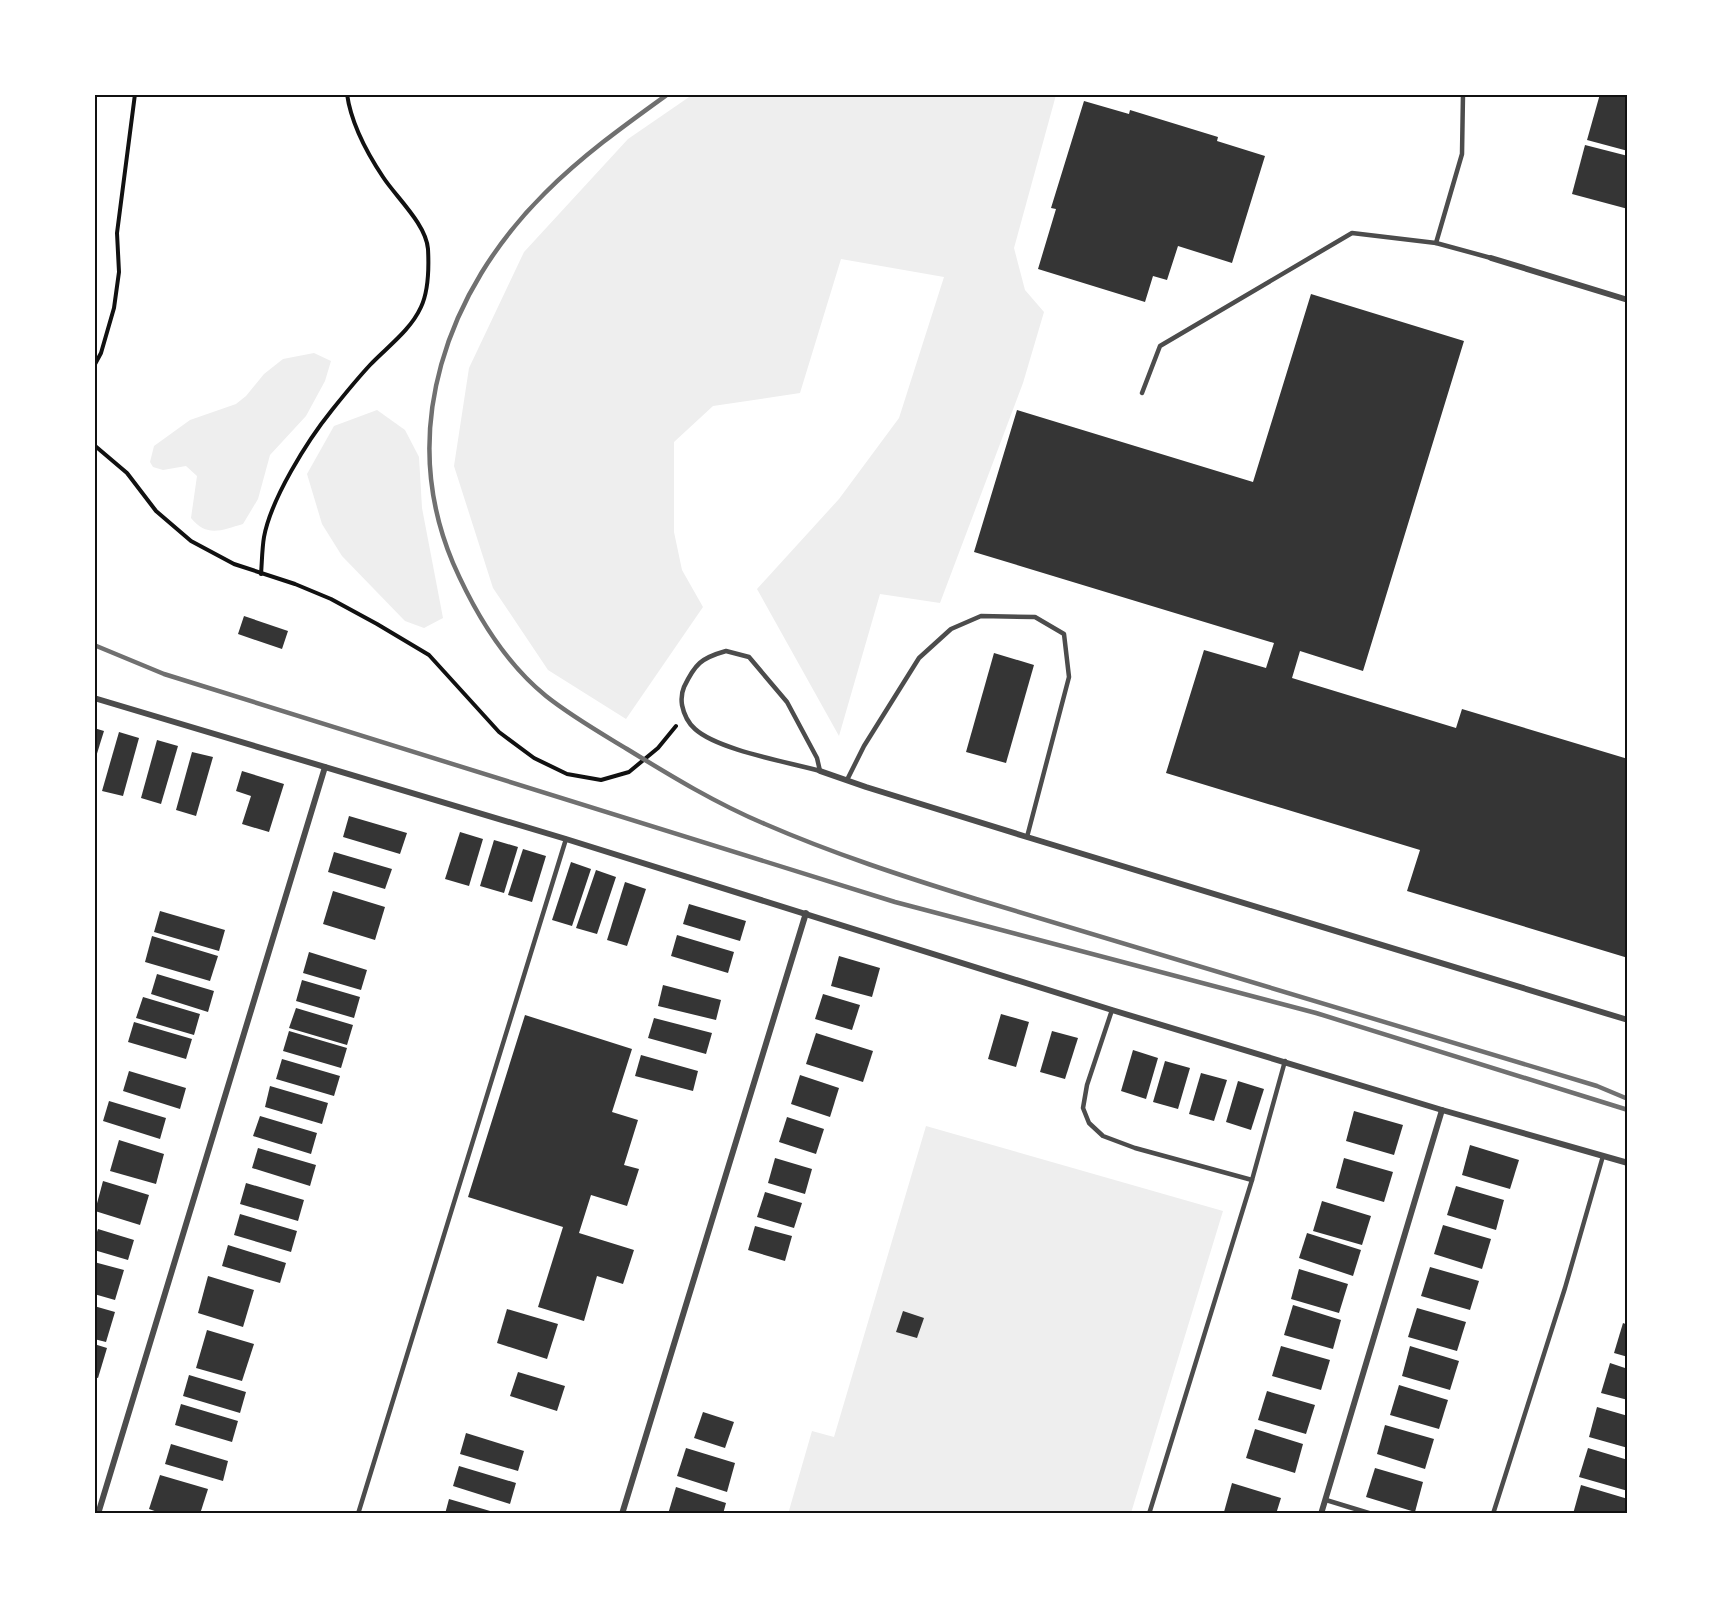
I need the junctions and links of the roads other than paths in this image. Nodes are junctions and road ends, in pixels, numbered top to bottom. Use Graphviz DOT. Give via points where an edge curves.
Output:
graph roads {
  1 [pos="1462,94"];
  2 [pos="1436,243"];
  3 [pos="1491,258"];
  4 [pos="1628,300"];
  5 [pos="1142,393"];
  6 [pos="94,698"];
  7 [pos="325,767"];
  8 [pos="820,771"];
  9 [pos="847,780"];
  10 [pos="1027,837"];
  11 [pos="566,839"];
  12 [pos="806,913"];
  13 [pos="1112,1010"];
  14 [pos="1628,1020"];
  15 [pos="1285,1061"];
  16 [pos="1442,1110"];
  17 [pos="1603,1156"];
  18 [pos="1628,1163"];
  19 [pos="1252,1180"];
  20 [pos="1326,1500"];
  21 [pos="98,1514"];
  22 [pos="358,1514"];
  23 [pos="622,1514"];
  24 [pos="1149,1514"];
  25 [pos="1322,1514"];
  26 [pos="1372,1514"];
  27 [pos="1492,1514"];
  1 -- 2 [label="lane" via="1462,154"];
  2 -- 3 [label="lane"];
  2 -- 5 [label="lane" via="1352,233 1160,346"];
  3 -- 4 [label="street"];
  6 -- 7 [label="street"];
  7 -- 11 [label="street"];
  7 -- 21 [label="street"];
  8 -- 8 [label="lane" via="731,747 695,729 684,716 681,694 693,668 708,656 726,651 748,657 788,702"];
  8 -- 9 [label="street"];
  9 -- 10 [label="street"];
  9 -- 10 [label="lane" via="919,658 951,629 981,616 1035,617 1064,634 1069,677"];
  10 -- 14 [label="street"];
  11 -- 12 [label="street"];
  11 -- 22 [label="lane"];
  12 -- 13 [label="street"];
  12 -- 23 [label="street"];
  13 -- 15 [label="street"];
  13 -- 19 [label="lane" via="1085,1097 1083,1108 1089,1123 1102,1136 1135,1148"];
  15 -- 16 [label="street"];
  15 -- 19 [label="lane"];
  16 -- 17 [label="street"];
  16 -- 20 [label="street"];
  17 -- 18 [label="street"];
  17 -- 27 [label="lane"];
  19 -- 24 [label="lane"];
  20 -- 25 [label="street"];
  20 -- 26 [label="lane"];
}
